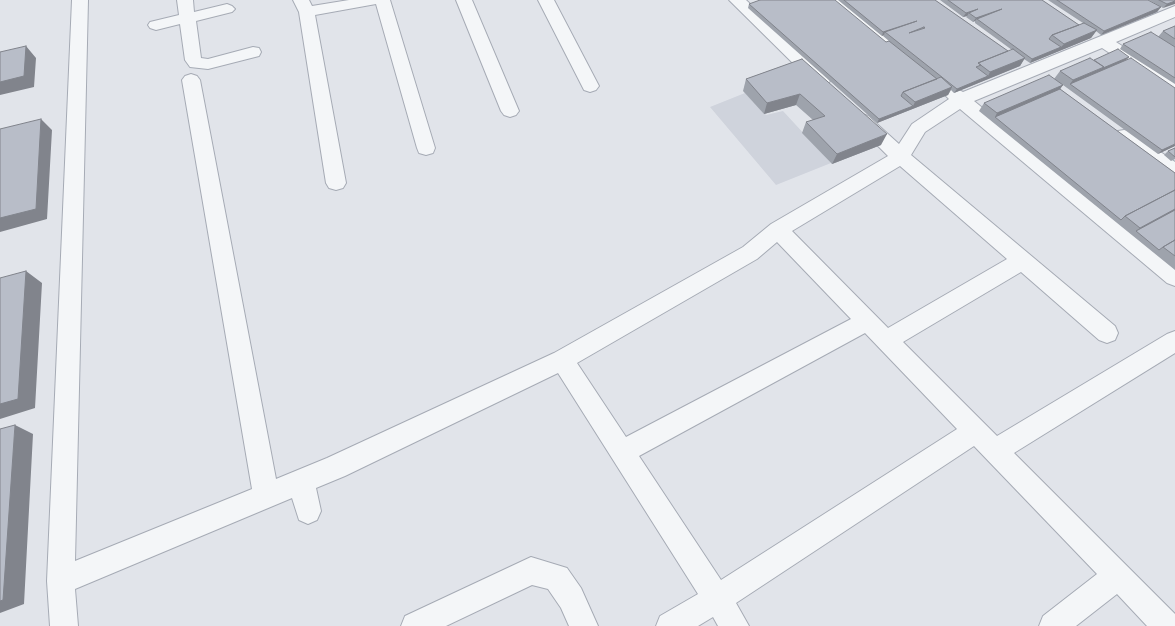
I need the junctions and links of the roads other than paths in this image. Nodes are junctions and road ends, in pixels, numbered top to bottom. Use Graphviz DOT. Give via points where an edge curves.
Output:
graph roads {
  1 [pos="80,0"];
  2 [pos="185,0"];
  3 [pos="375,0"];
  4 [pos="382,0"];
  5 [pos="464,0"];
  6 [pos="546,0"];
  7 [pos="736,0"];
  8 [pos="836,0"];
  9 [pos="1149,4"];
  10 [pos="304,6"];
  11 [pos="227,9"];
  12 [pos="1173,15"];
  13 [pos="188,17"];
  14 [pos="156,24"];
  15 [pos="1098,38"];
  16 [pos="253,52"];
  17 [pos="1026,67"];
  18 [pos="191,80"];
  19 [pos="1052,85"];
  20 [pos="590,86"];
  21 [pos="1175,88"];
  22 [pos="833,92"];
  23 [pos="960,100"];
  24 [pos="850,108"];
  25 [pos="510,111"];
  26 [pos="1110,127"];
  27 [pos="426,148"];
  28 [pos="900,156"];
  29 [pos="1175,172"];
  30 [pos="336,183"];
  31 [pos="778,230"];
  32 [pos="1023,260"];
  33 [pos="1175,277"];
  34 [pos="867,321"];
  35 [pos="1107,333"];
  36 [pos="887,340"];
  37 [pos="1175,341"];
  38 [pos="562,360"];
  39 [pos="976,431"];
  40 [pos="996,451"];
  41 [pos="622,452"];
  42 [pos="302,481"];
  43 [pos="266,496"];
  44 [pos="308,511"];
  45 [pos="1118,576"];
  46 [pos="61,580"];
  47 [pos="717,599"];
  48 [pos="64,626"];
  49 [pos="415,626"];
  50 [pos="584,626"];
  51 [pos="670,626"];
  52 [pos="735,626"];
  53 [pos="1053,626"];
  54 [pos="1167,626"];
  1 -- 46 [label="street"];
  2 -- 13 [label="street"];
  3 -- 10 [label="street"];
  4 -- 27 [label="street"];
  5 -- 25 [label="street"];
  6 -- 20 [label="street"];
  7 -- 22 [label="street"];
  8 -- 23 [label="street"];
  9 -- 12 [label="street"];
  10 -- 30 [label="street"];
  11 -- 13 [label="street"];
  12 -- 15 [label="street"];
  13 -- 14 [label="street"];
  13 -- 16 [label="street" via="193,60 196,63 208,64"];
  15 -- 17 [label="street"];
  15 -- 21 [label="street"];
  17 -- 19 [label="street"];
  17 -- 23 [label="street"];
  18 -- 43 [label="street"];
  23 -- 28 [label="street" via="918,128"];
  23 -- 33 [label="street"];
  24 -- 28 [label="street"];
  26 -- 29 [label="street"];
  28 -- 31 [label="street"];
  28 -- 32 [label="street"];
  31 -- 34 [label="street"];
  31 -- 38 [label="street" via="750,254"];
  32 -- 35 [label="street"];
  32 -- 36 [label="street"];
  34 -- 36 [label="street"];
  34 -- 41 [label="street"];
  36 -- 39 [label="street"];
  37 -- 40 [label="street"];
  38 -- 41 [label="street"];
  38 -- 42 [label="street"];
  39 -- 40 [label="street"];
  39 -- 47 [label="street"];
  40 -- 45 [label="street"];
  41 -- 47 [label="street"];
  42 -- 43 [label="street"];
  42 -- 44 [label="street"];
  43 -- 46 [label="street"];
  45 -- 53 [label="street"];
  45 -- 54 [label="street"];
  46 -- 48 [label="street"];
  47 -- 51 [label="street"];
  47 -- 52 [label="street"];
  49 -- 50 [label="street" via="531,571 557,578 571,598"];
}
